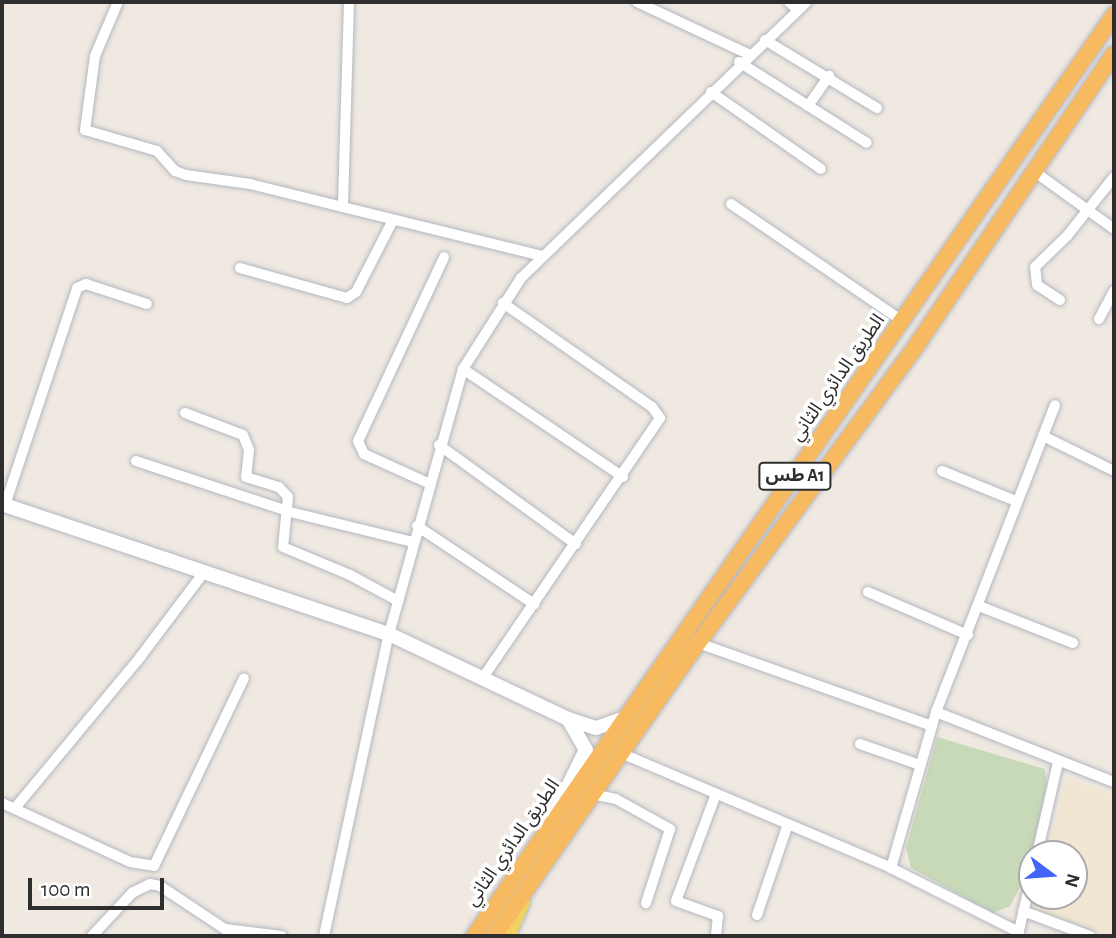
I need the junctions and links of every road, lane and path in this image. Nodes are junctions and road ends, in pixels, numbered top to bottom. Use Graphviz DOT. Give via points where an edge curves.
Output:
graph roads {
  1 [pos="118,2"];
  2 [pos="349,2"];
  3 [pos="637,2"];
  4 [pos="789,2"];
  5 [pos="807,2"];
  6 [pos="798,10"];
  7 [pos="1114,15"];
  8 [pos="765,40"];
  9 [pos="1114,54"];
  10 [pos="750,55"];
  11 [pos="739,62"];
  12 [pos="829,76"];
  13 [pos="711,92"];
  14 [pos="808,106"];
  15 [pos="877,107"];
  16 [pos="867,143"];
  17 [pos="821,169"];
  18 [pos="1035,172"];
  19 [pos="1114,177"];
  20 [pos="731,204"];
  21 [pos="343,207"];
  22 [pos="1088,211"];
  23 [pos="393,220"];
  24 [pos="1114,229"];
  25 [pos="542,256"];
  26 [pos="444,257"];
  27 [pos="240,268"];
  28 [pos="1114,291"];
  29 [pos="1060,300"];
  30 [pos="503,303"];
  31 [pos="147,304"];
  32 [pos="1099,318"];
  33 [pos="904,322"];
  34 [pos="463,369"];
  35 [pos="862,382"];
  36 [pos="878,398"];
  37 [pos="1055,405"];
  38 [pos="185,413"];
  39 [pos="830,427"];
  40 [pos="1043,436"];
  41 [pos="847,440"];
  42 [pos="439,444"];
  43 [pos="136,461"];
  44 [pos="942,471"];
  45 [pos="1114,471"];
  46 [pos="623,477"];
  47 [pos="428,484"];
  48 [pos="1016,501"];
  49 [pos="3,504"];
  50 [pos="290,512"];
  51 [pos="417,526"];
  52 [pos="413,542"];
  53 [pos="576,544"];
  54 [pos="205,570"];
  55 [pos="868,592"];
  56 [pos="398,601"];
  57 [pos="534,604"];
  58 [pos="979,606"];
  59 [pos="389,634"];
  60 [pos="968,635"];
  61 [pos="698,643"];
  62 [pos="1073,643"];
  63 [pos="244,678"];
  64 [pos="482,679"];
  65 [pos="936,712"];
  66 [pos="568,719"];
  67 [pos="622,719"];
  68 [pos="932,726"];
  69 [pos="860,744"];
  70 [pos="623,754"];
  71 [pos="1058,762"];
  72 [pos="920,765"];
  73 [pos="1114,782"];
  74 [pos="716,794"];
  75 [pos="597,795"];
  76 [pos="2,803"];
  77 [pos="15,808"];
  78 [pos="788,824"];
  79 [pos="548,829"];
  80 [pos="1040,840"];
  81 [pos="891,868"];
  82 [pos="528,888"];
  83 [pos="646,903"];
  84 [pos="1023,911"];
  85 [pos="757,915"];
  86 [pos="222,933"];
  87 [pos="1018,934"];
  88 [pos="92,936"];
  89 [pos="282,936"];
  90 [pos="324,936"];
  91 [pos="474,936"];
  92 [pos="494,936"];
  93 [pos="507,936"];
  94 [pos="716,936"];
  95 [pos="1090,936"];
  1 -- 21 [label="street" via="95,56 85,130 157,151 175,171 186,175 250,184"];
  2 -- 21 [label="street"];
  3 -- 10 [label="street"];
  4 -- 6 [label="street"];
  5 -- 6 [label="street"];
  6 -- 8 [label="street"];
  7 -- 33 [label="highway, الطريق الدائري الثاني / طس A1"];
  8 -- 10 [label="street"];
  8 -- 12 [label="street"];
  9 -- 18 [label="highway, الطريق الدائري الثاني / طس A1"];
  10 -- 11 [label="street"];
  11 -- 13 [label="street"];
  11 -- 14 [label="street"];
  12 -- 14 [label="street"];
  12 -- 15 [label="street"];
  13 -- 17 [label="street"];
  13 -- 25 [label="street"];
  14 -- 16 [label="street"];
  18 -- 22 [label="street"];
  18 -- 36 [label="highway, الطريق الدائري الثاني / طس A1"];
  19 -- 22 [label="street"];
  20 -- 33 [label="street"];
  21 -- 23 [label="street"];
  22 -- 24 [label="street"];
  22 -- 29 [label="street" via="1035,267 1037,285"];
  23 -- 25 [label="street"];
  23 -- 27 [label="street" via="356,292 347,298"];
  25 -- 30 [label="street"];
  26 -- 47 [label="street" via="358,441 364,454"];
  28 -- 32 [label="street"];
  30 -- 34 [label="street"];
  30 -- 46 [label="street" via="658,413 659,424"];
  31 -- 49 [label="street" via="86,284 77,288"];
  33 -- 35 [label="highway, الطريق الدائري الثاني / طس A1"];
  34 -- 42 [label="street"];
  34 -- 46 [label="street"];
  35 -- 36 [label="highway" via="865,393"];
  35 -- 39 [label="highway, الطريق الدائري الثاني / طس A1"];
  36 -- 41 [label="highway, الطريق الدائري الثاني / طس A1"];
  37 -- 40 [label="street"];
  38 -- 50 [label="street" via="243,435 249,450 246,477 279,487 288,497"];
  39 -- 41 [label="highway" via="841,431"];
  39 -- 67 [label="highway, الطريق الدائري الثاني / طس A1"];
  40 -- 45 [label="street"];
  40 -- 48 [label="street"];
  41 -- 61 [label="highway, الطريق الدائري الثاني / طس A1"];
  42 -- 47 [label="street"];
  42 -- 53 [label="street"];
  43 -- 50 [label="street"];
  44 -- 48 [label="street"];
  46 -- 53 [label="street"];
  47 -- 51 [label="street"];
  48 -- 58 [label="street"];
  49 -- 54 [label="main road"];
  50 -- 52 [label="street"];
  50 -- 56 [label="street" via="283,547 343,571"];
  51 -- 52 [label="street"];
  51 -- 57 [label="street"];
  52 -- 56 [label="street"];
  53 -- 57 [label="street"];
  54 -- 59 [label="main road"];
  54 -- 77 [label="street" via="141,656"];
  55 -- 60 [label="street"];
  56 -- 59 [label="street"];
  57 -- 64 [label="street"];
  58 -- 60 [label="street"];
  58 -- 62 [label="street"];
  59 -- 64 [label="main road"];
  59 -- 90 [label="street"];
  60 -- 65 [label="street"];
  61 -- 68 [label="street"];
  61 -- 70 [label="highway, الطريق الدائري الثاني / طس A1"];
  63 -- 77 [label="street" via="154,866 130,862"];
  64 -- 66 [label="main road"];
  65 -- 68 [label="street"];
  65 -- 71 [label="street"];
  66 -- 67 [label="main road" via="596,727"];
  66 -- 79 [label="main road" via="586,750 558,799"];
  67 -- 79 [label="highway, الطريق الدائري الثاني / طس A1"];
  68 -- 72 [label="street"];
  69 -- 72 [label="street"];
  70 -- 74 [label="street"];
  70 -- 75 [label="highway, الطريق الدائري الثاني / طس A1"];
  71 -- 73 [label="street"];
  71 -- 80 [label="street"];
  72 -- 81 [label="street"];
  74 -- 78 [label="street"];
  74 -- 94 [label="street" via="676,901 718,916"];
  75 -- 82 [label="highway, الطريق الدائري الثاني / طس A1"];
  75 -- 83 [label="street" via="616,799 670,829"];
  76 -- 77 [label="street"];
  78 -- 81 [label="street"];
  78 -- 85 [label="street"];
  79 -- 91 [label="highway, الطريق الدائري الثاني / طس A1"];
  81 -- 87 [label="street"];
  82 -- 92 [label="highway, الطريق الدائري الثاني / طس A1"];
  82 -- 93 [label="main road"];
  84 -- 87 [label="street"];
  84 -- 95 [label="street"];
  86 -- 88 [label="street" via="160,886 150,884 132,893"];
  86 -- 89 [label="street"];
}
